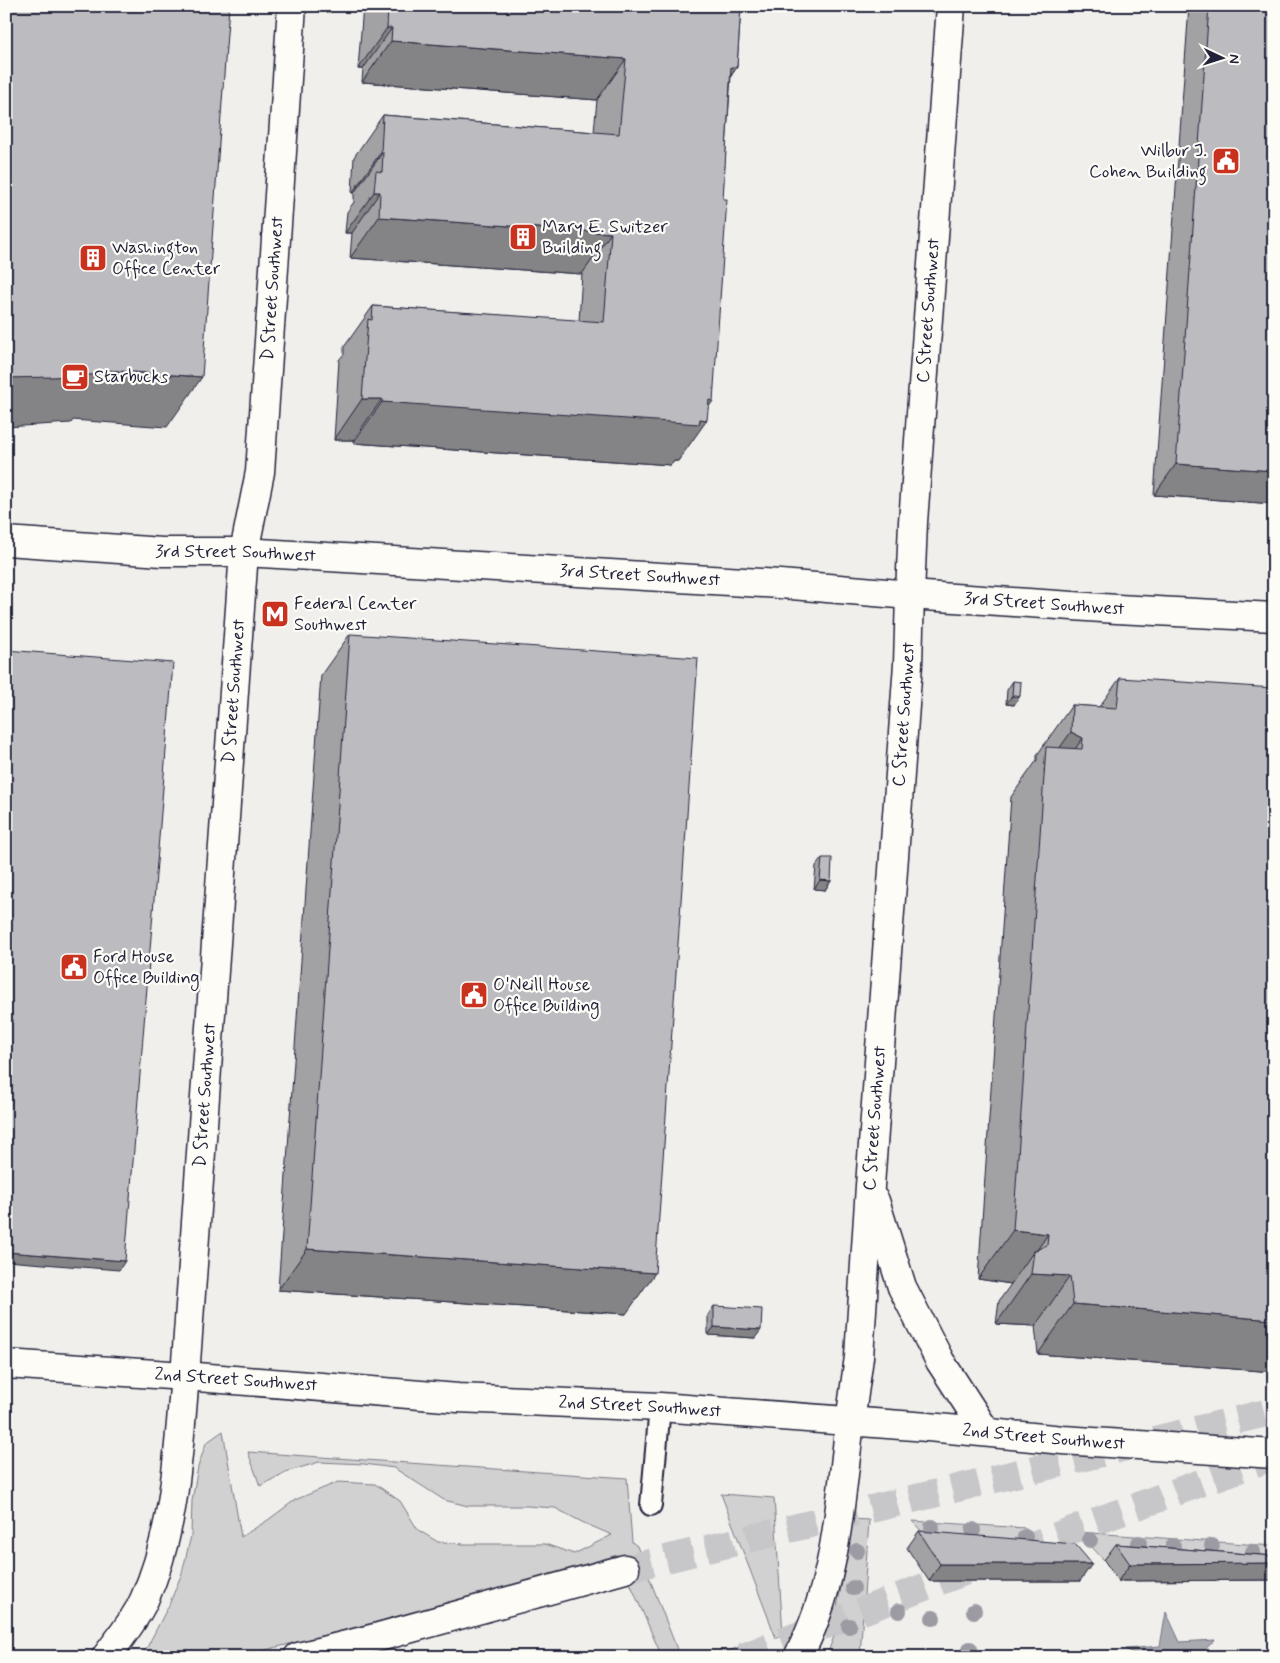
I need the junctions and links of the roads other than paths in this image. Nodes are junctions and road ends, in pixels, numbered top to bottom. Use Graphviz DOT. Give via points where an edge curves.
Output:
graph roads {
  1 [pos="292,6"];
  2 [pos="951,6"];
  3 [pos="6,541"];
  4 [pos="244,552"];
  5 [pos="910,595"];
  6 [pos="1274,617"];
  7 [pos="870,1186"];
  8 [pos="6,1364"];
  9 [pos="185,1376"];
  10 [pos="660,1408"];
  11 [pos="850,1422"];
  12 [pos="986,1432"];
  13 [pos="1274,1454"];
  14 [pos="650,1505"];
  15 [pos="625,1569"];
  16 [pos="106,1657"];
  17 [pos="298,1657"];
  18 [pos="798,1657"];
  1 -- 4 [label="main road, D Street Southwest" via="260,472"];
  2 -- 5 [label="main road, C Street Southwest"];
  3 -- 4 [label="main road, 3rd Street Southwest" via="162,552"];
  4 -- 5 [label="main road, 3rd Street Southwest" via="780,584"];
  4 -- 9 [label="main road, D Street Southwest"];
  5 -- 6 [label="main road, 3rd Street Southwest"];
  5 -- 7 [label="main road, C Street Southwest" via="908,664"];
  7 -- 11 [label="main road, C Street Southwest" via="859,1357"];
  7 -- 12 [label="main road" via="902,1287 940,1361"];
  8 -- 9 [label="main road, 2nd Street Southwest"];
  9 -- 10 [label="main road, 2nd Street Southwest" via="448,1397"];
  9 -- 16 [label="main road, D Street Southwest" via="169,1523 144,1601"];
  10 -- 11 [label="main road, 2nd Street Southwest"];
  10 -- 14 [label="lane"];
  11 -- 12 [label="main road, 2nd Street Southwest"];
  11 -- 18 [label="main road, C Street Southwest" via="830,1572 818,1612"];
  12 -- 13 [label="main road, 2nd Street Southwest"];
  15 -- 17 [label="main road"];
}
